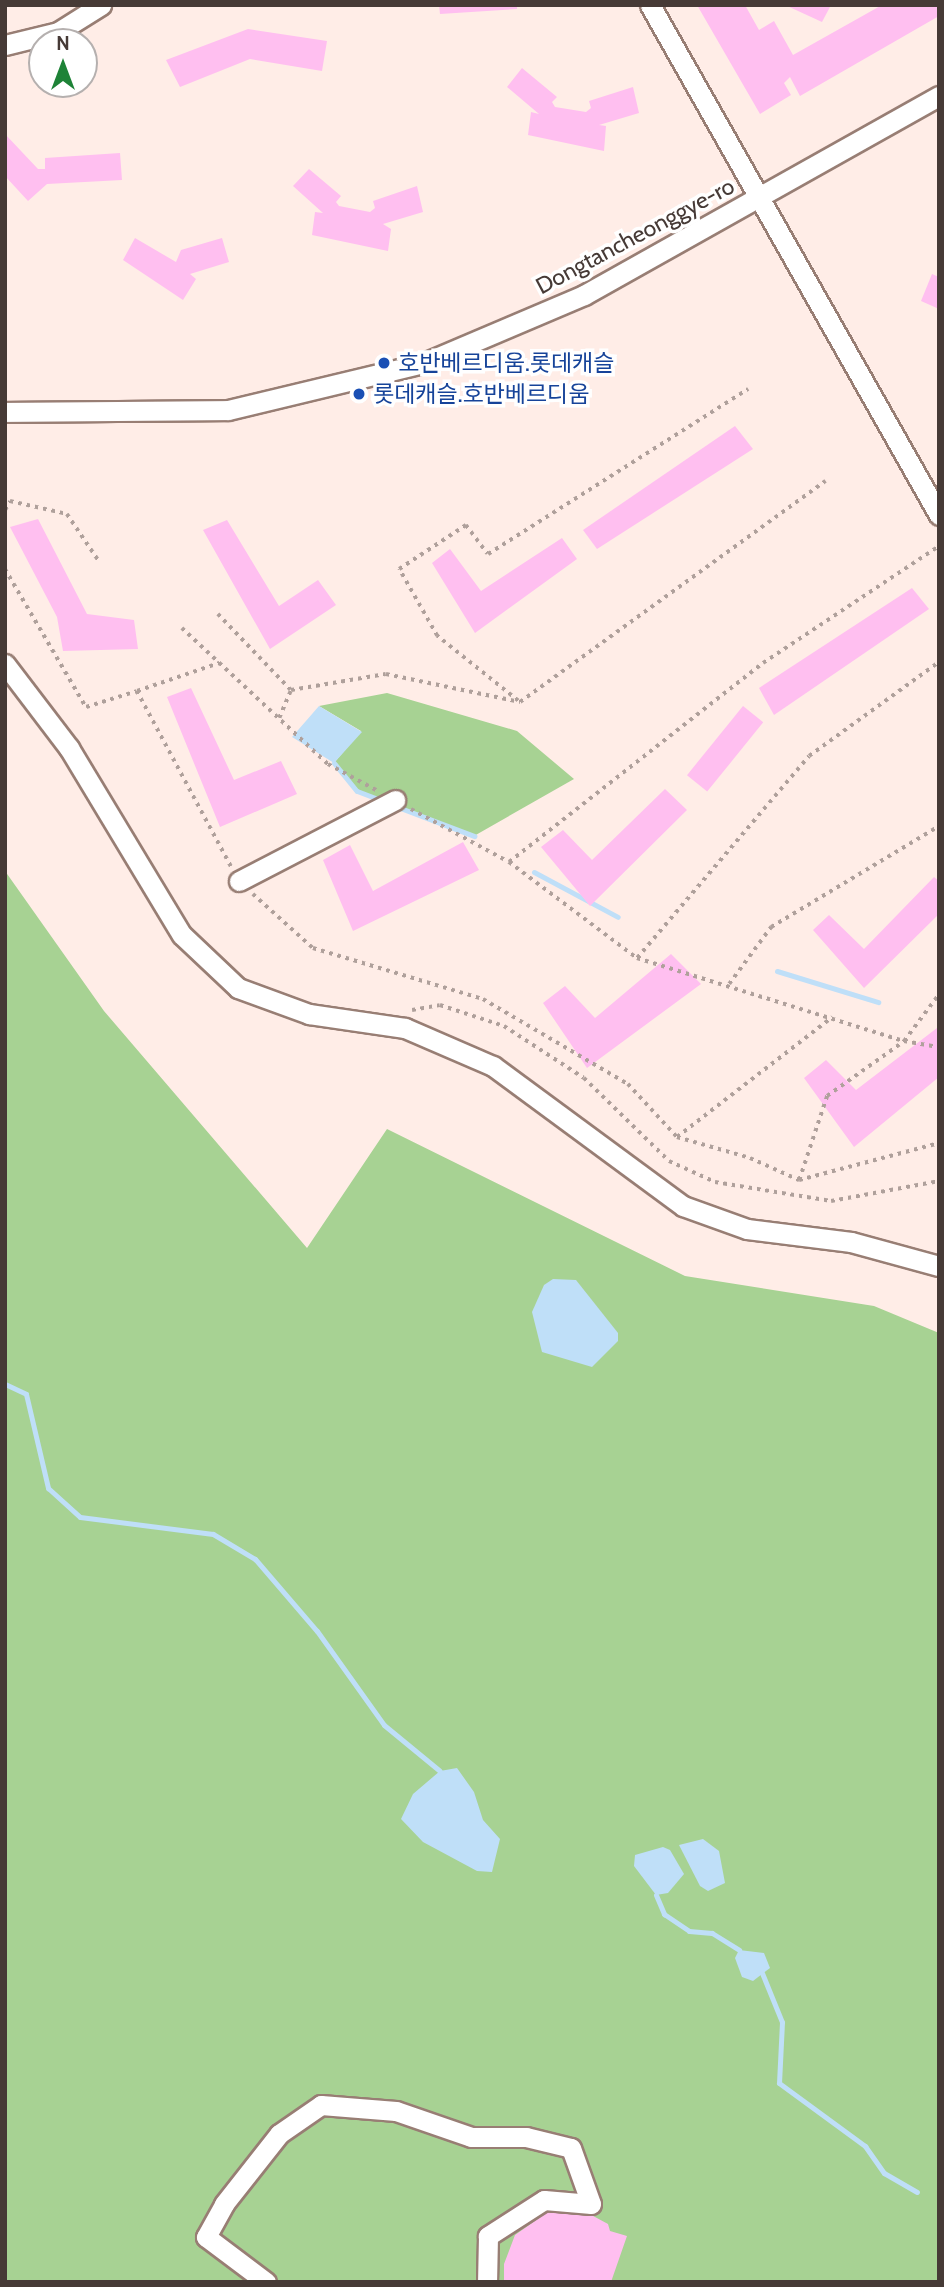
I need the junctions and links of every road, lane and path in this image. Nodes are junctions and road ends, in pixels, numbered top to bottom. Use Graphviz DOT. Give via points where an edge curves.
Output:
graph roads {
  1 [pos="101,5"];
  2 [pos="650,5"];
  3 [pos="5,45"];
  4 [pos="939,96"];
  5 [pos="759,199"];
  6 [pos="748,389"];
  7 [pos="5,412"];
  8 [pos="825,481"];
  9 [pos="5,510"];
  10 [pos="939,515"];
  11 [pos="939,546"];
  12 [pos="99,561"];
  13 [pos="5,569"];
  14 [pos="218,614"];
  15 [pos="182,628"];
  16 [pos="939,662"];
  17 [pos="219,663"];
  18 [pos="5,664"];
  19 [pos="291,690"];
  20 [pos="137,691"];
  21 [pos="520,702"];
  22 [pos="279,718"];
  23 [pos="395,800"];
  24 [pos="939,826"];
  25 [pos="509,862"];
  26 [pos="239,881"];
  27 [pos="637,958"];
  28 [pos="730,984"];
  29 [pos="939,994"];
  30 [pos="412,1010"];
  31 [pos="832,1017"];
  32 [pos="904,1041"];
  33 [pos="939,1047"];
  34 [pos="677,1137"];
  35 [pos="939,1143"];
  36 [pos="799,1180"];
  37 [pos="939,1181"];
  38 [pos="939,1266"];
  39 [pos="266,2282"];
  40 [pos="486,2282"];
  1 -- 3 [label="street" via="58,32"];
  2 -- 5 [label="street"];
  4 -- 5 [label="street, Dongtancheonggye-ro"];
  5 -- 7 [label="street, Dongtancheonggye-ro" via="584,295 424,363 228,410"];
  5 -- 10 [label="street"];
  6 -- 21 [label="path" via="488,554 466,525 399,569 437,636"];
  8 -- 21 [label="path"];
  9 -- 12 [label="path" via="10,502 67,514"];
  11 -- 25 [label="path" via="763,663"];
  13 -- 20 [label="path" via="86,707"];
  14 -- 19 [label="path"];
  15 -- 17 [label="path"];
  16 -- 27 [label="path" via="809,756"];
  17 -- 20 [label="path"];
  17 -- 22 [label="path"];
  18 -- 38 [label="street" via="69,748 182,934 238,988 309,1014 405,1028 493,1066 683,1206 747,1229 851,1242"];
  19 -- 21 [label="path" via="386,674"];
  19 -- 22 [label="path"];
  20 -- 26 [label="path"];
  22 -- 23 [label="path" via="328,764"];
  23 -- 25 [label="path"];
  23 -- 26 [label="street"];
  24 -- 28 [label="path" via="771,927"];
  25 -- 27 [label="path"];
  26 -- 34 [label="path" via="313,948 483,999 616,1077"];
  27 -- 28 [label="path"];
  28 -- 31 [label="path"];
  29 -- 32 [label="path"];
  30 -- 37 [label="path" via="440,1005 504,1026 584,1078 669,1161 715,1182 831,1201"];
  31 -- 32 [label="path"];
  31 -- 34 [label="path"];
  32 -- 33 [label="path"];
  32 -- 36 [label="path" via="827,1096"];
  34 -- 36 [label="path" via="750,1158"];
  35 -- 36 [label="path"];
  39 -- 40 [label="street" via="206,2237 223,2204 279,2134 321,2105 396,2110 471,2137 527,2137 571,2148 591,2204 544,2200 488,2235"];
}
